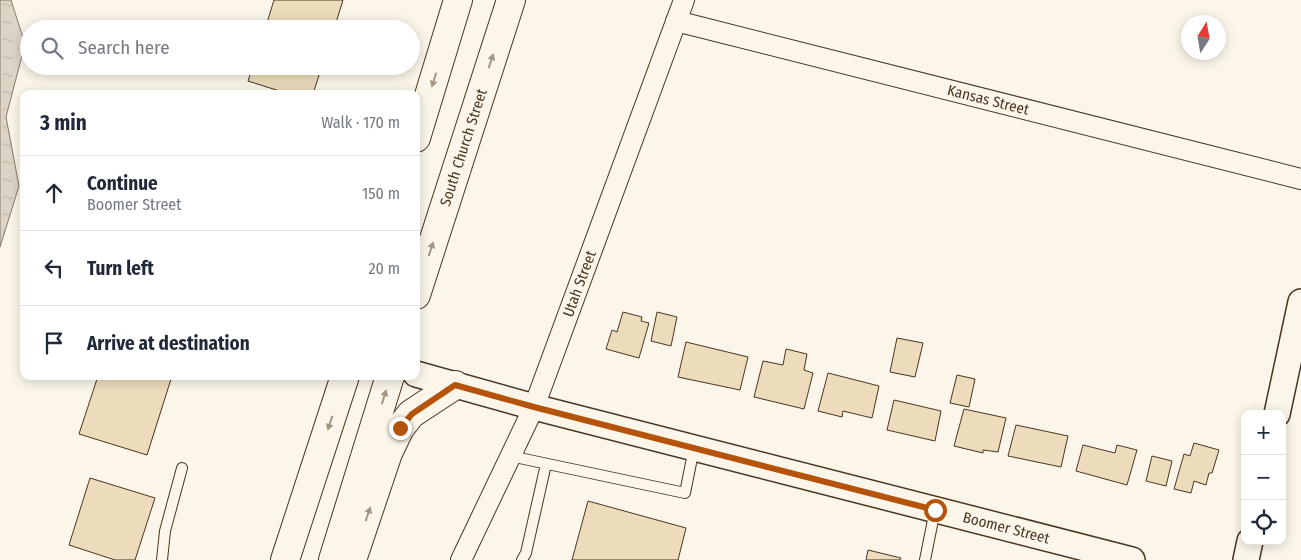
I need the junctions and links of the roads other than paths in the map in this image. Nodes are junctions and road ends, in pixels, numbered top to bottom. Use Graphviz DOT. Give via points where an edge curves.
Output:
graph roads {
  1 [pos="458,0"];
  2 [pos="511,0"];
  3 [pos="684,0"];
  4 [pos="676,21"];
  5 [pos="420,125"];
  6 [pos="1301,179"];
  7 [pos="420,283"];
  8 [pos="1301,302"];
  9 [pos="420,375"];
  10 [pos="343,380"];
  11 [pos="389,380"];
  12 [pos="455,385"];
  13 [pos="534,407"];
  14 [pos="1278,410"];
  15 [pos="694,448"];
  16 [pos="510,456"];
  17 [pos="546,464"];
  18 [pos="182,468"];
  19 [pos="935,510"];
  20 [pos="1249,545"];
  21 [pos="162,560"];
  22 [pos="285,560"];
  23 [pos="333,560"];
  24 [pos="352,560"];
  25 [pos="461,560"];
  26 [pos="522,560"];
  27 [pos="925,560"];
  28 [pos="1132,560"];
  29 [pos="1246,560"];
  1 -- 5 [label="main road, one-way"];
  7 -- 2 [label="main road, South Church Street, one-way"];
  3 -- 4 [label="street, Utah Street"];
  4 -- 6 [label="street, Kansas Street"];
  4 -- 13 [label="street, Utah Street"];
  8 -- 14 [label="street"];
  9 -- 12 [label="street, Boomer Street"];
  10 -- 22 [label="main road, one-way"];
  23 -- 11 [label="main road, one-way"];
  12 -- 13 [label="street, Boomer Street"];
  24 -- 12 [label="main road, one-way" via="388,453 400,428 412,414"];
  13 -- 15 [label="street, Boomer Street"];
  13 -- 16 [label="street, Utah Street"];
  15 -- 17 [label="lane" via="685,493"];
  15 -- 19 [label="street, Boomer Street"];
  16 -- 17 [label="lane"];
  16 -- 25 [label="street, Utah Street"];
  17 -- 26 [label="lane"];
  18 -- 21 [label="lane" via="165,531"];
  19 -- 27 [label="lane"];
  19 -- 28 [label="street, Boomer Street"];
  20 -- 29 [label="street"];
}
